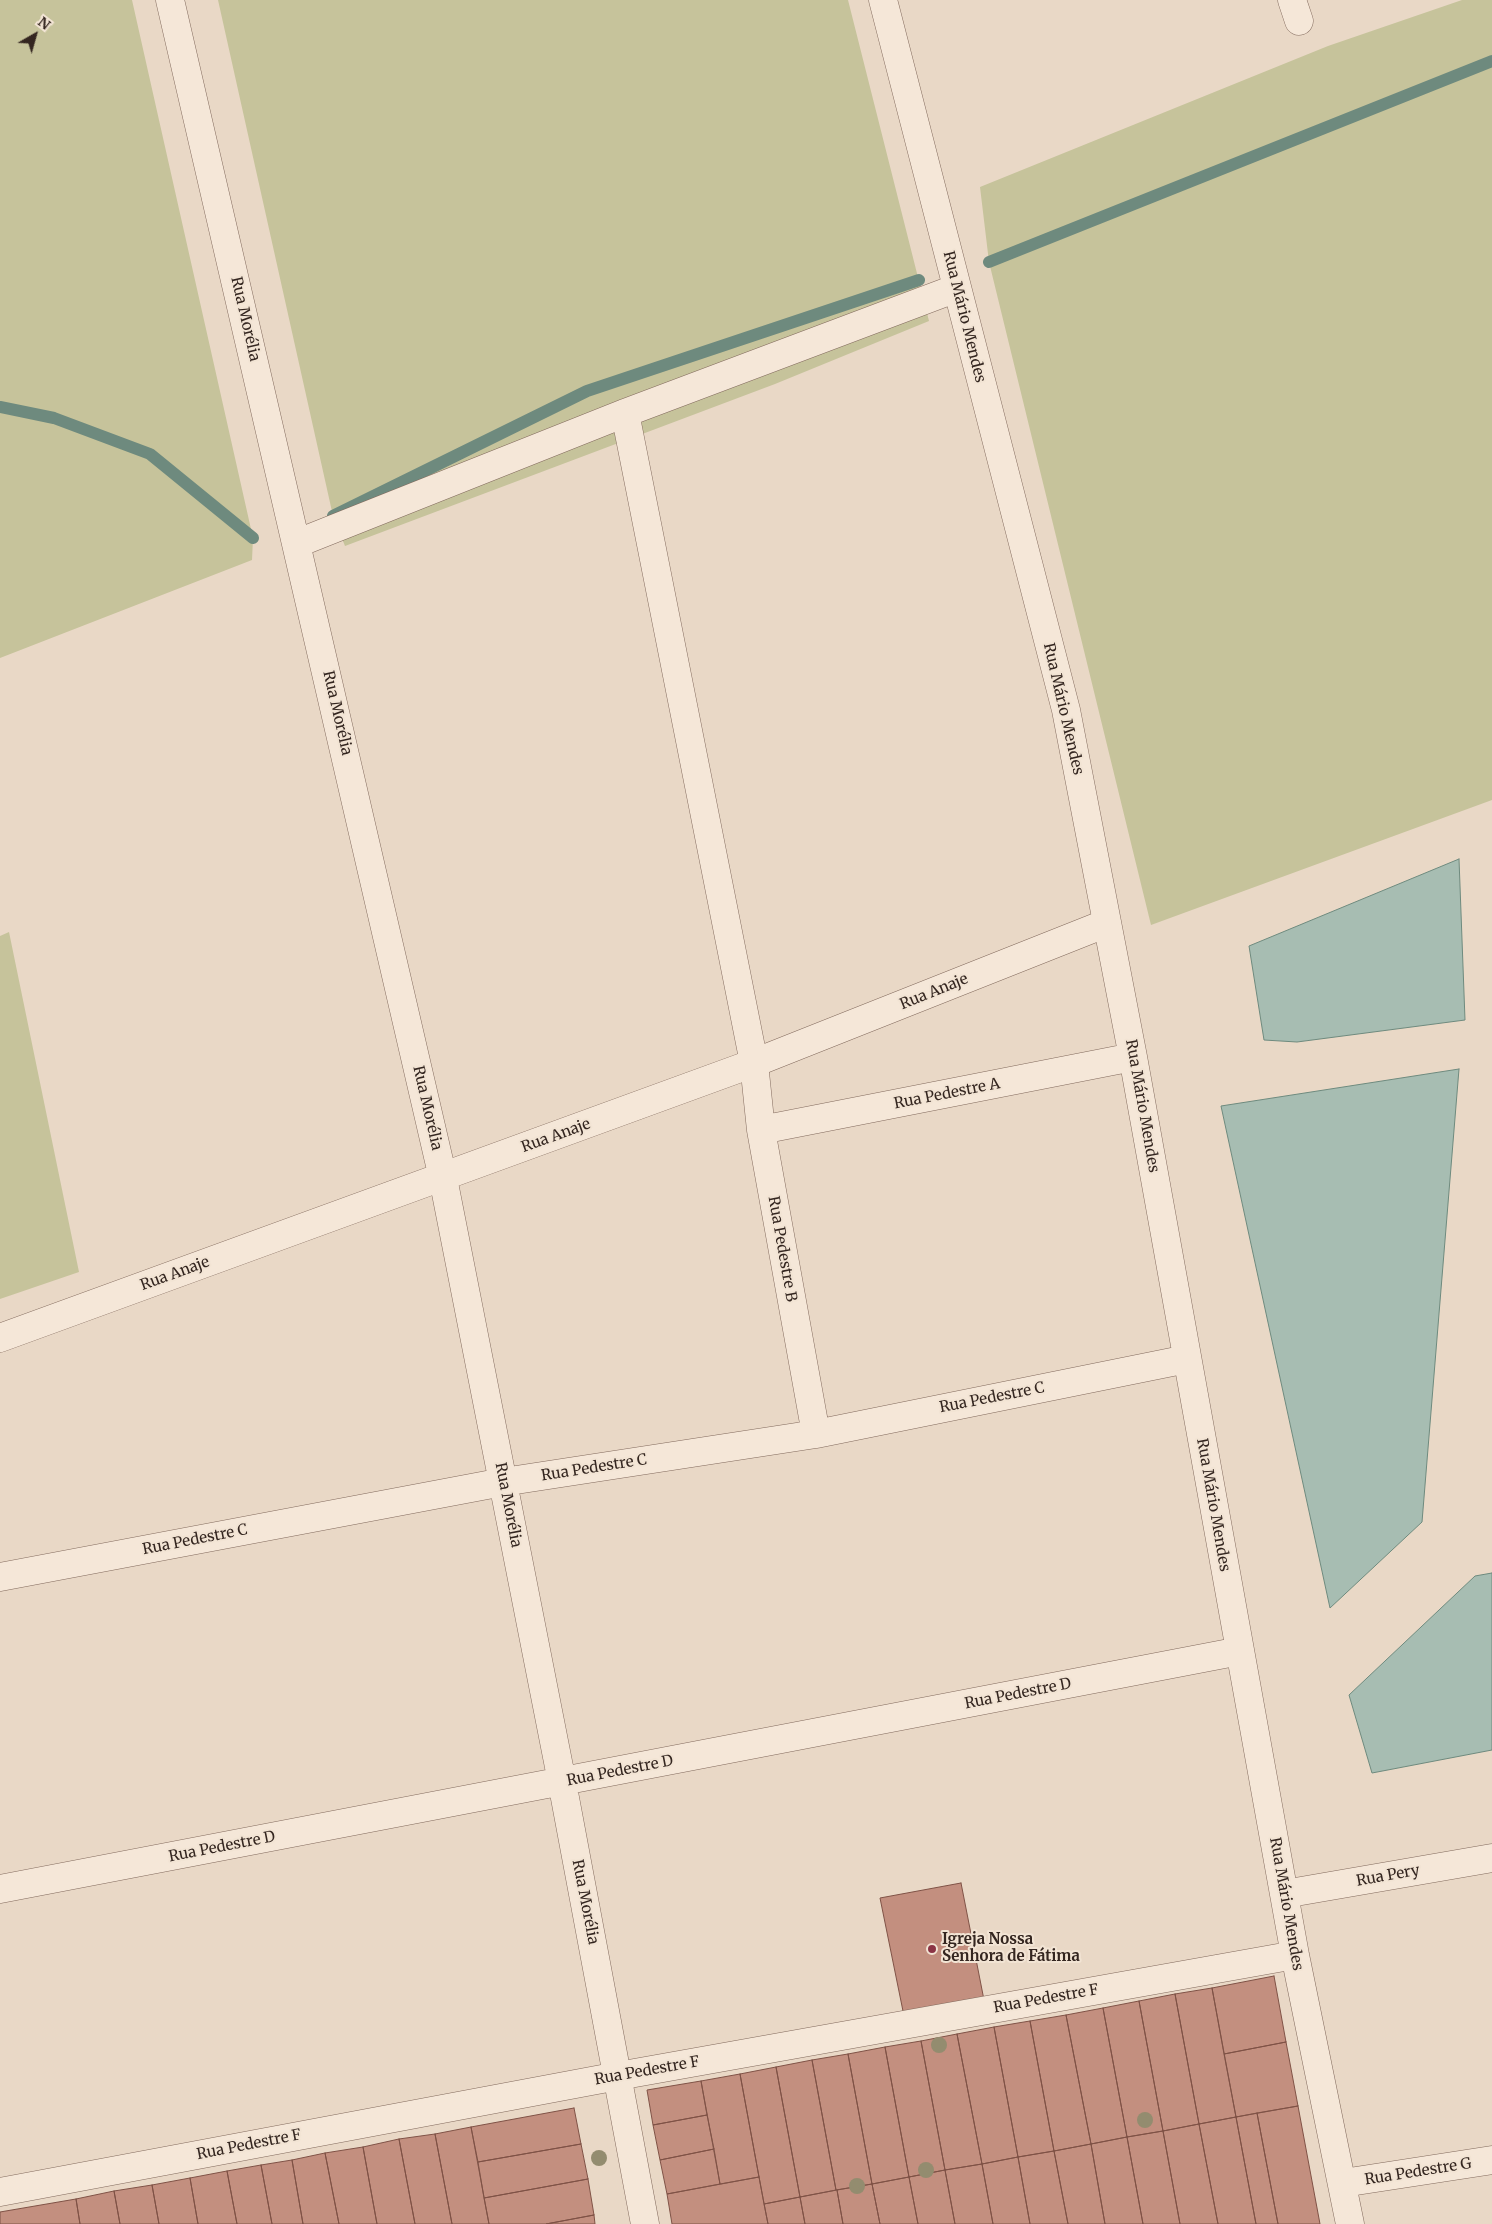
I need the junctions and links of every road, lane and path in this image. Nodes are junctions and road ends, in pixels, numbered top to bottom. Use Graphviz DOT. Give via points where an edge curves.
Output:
graph roads {
  1 [pos="170,0"];
  2 [pos="883,0"];
  3 [pos="957,288"];
  4 [pos="625,413"];
  5 [pos="298,543"];
  6 [pos="1107,923"];
  7 [pos="1133,1057"];
  8 [pos="754,1064"];
  9 [pos="761,1130"];
  10 [pos="443,1178"];
  11 [pos="0,1338"];
  12 [pos="1187,1359"];
  13 [pos="816,1434"];
  14 [pos="503,1482"];
  15 [pos="0,1577"];
  16 [pos="1240,1651"];
  17 [pos="562,1782"];
  18 [pos="1492,1858"];
  19 [pos="0,1889"];
  20 [pos="1284,1894"];
  21 [pos="1295,1955"];
  22 [pos="618,2076"];
  23 [pos="1492,2160"];
  24 [pos="1343,2183"];
  25 [pos="0,2192"];
  26 [pos="645,2224"];
  27 [pos="1350,2224"];
  1 -- 5 [label="street, Rua Morélia"];
  2 -- 3 [label="street, Rua Mário Mendes"];
  3 -- 4 [label="street"];
  3 -- 6 [label="street, Rua Mário Mendes" via="1066,710"];
  4 -- 5 [label="street"];
  4 -- 8 [label="street, Rua Pedestre B"];
  5 -- 10 [label="street, Rua Morélia"];
  6 -- 7 [label="street, Rua Mário Mendes"];
  6 -- 8 [label="street, Rua Anaje"];
  7 -- 9 [label="street, Rua Pedestre A"];
  7 -- 12 [label="street, Rua Mário Mendes"];
  8 -- 9 [label="street, Rua Pedestre B"];
  8 -- 10 [label="street, Rua Anaje"];
  9 -- 13 [label="street, Rua Pedestre B"];
  10 -- 11 [label="street, Rua Anaje"];
  10 -- 14 [label="street, Rua Morélia"];
  12 -- 13 [label="street, Rua Pedestre C"];
  12 -- 16 [label="street, Rua Mário Mendes"];
  13 -- 14 [label="street, Rua Pedestre C"];
  14 -- 15 [label="street, Rua Pedestre C"];
  14 -- 17 [label="street, Rua Morélia"];
  16 -- 17 [label="street, Rua Pedestre D"];
  16 -- 20 [label="street, Rua Mário Mendes"];
  17 -- 19 [label="street, Rua Pedestre D"];
  17 -- 22 [label="street, Rua Morélia"];
  18 -- 20 [label="street, Rua Pery"];
  20 -- 21 [label="street, Rua Mário Mendes"];
  21 -- 22 [label="street, Rua Pedestre F"];
  21 -- 24 [label="street, Rua Mário Mendes"];
  22 -- 25 [label="street, Rua Pedestre F"];
  22 -- 26 [label="street, Rua Morélia"];
  23 -- 24 [label="street, Rua Pedestre G"];
  24 -- 27 [label="street, Rua Mário Mendes"];
}
